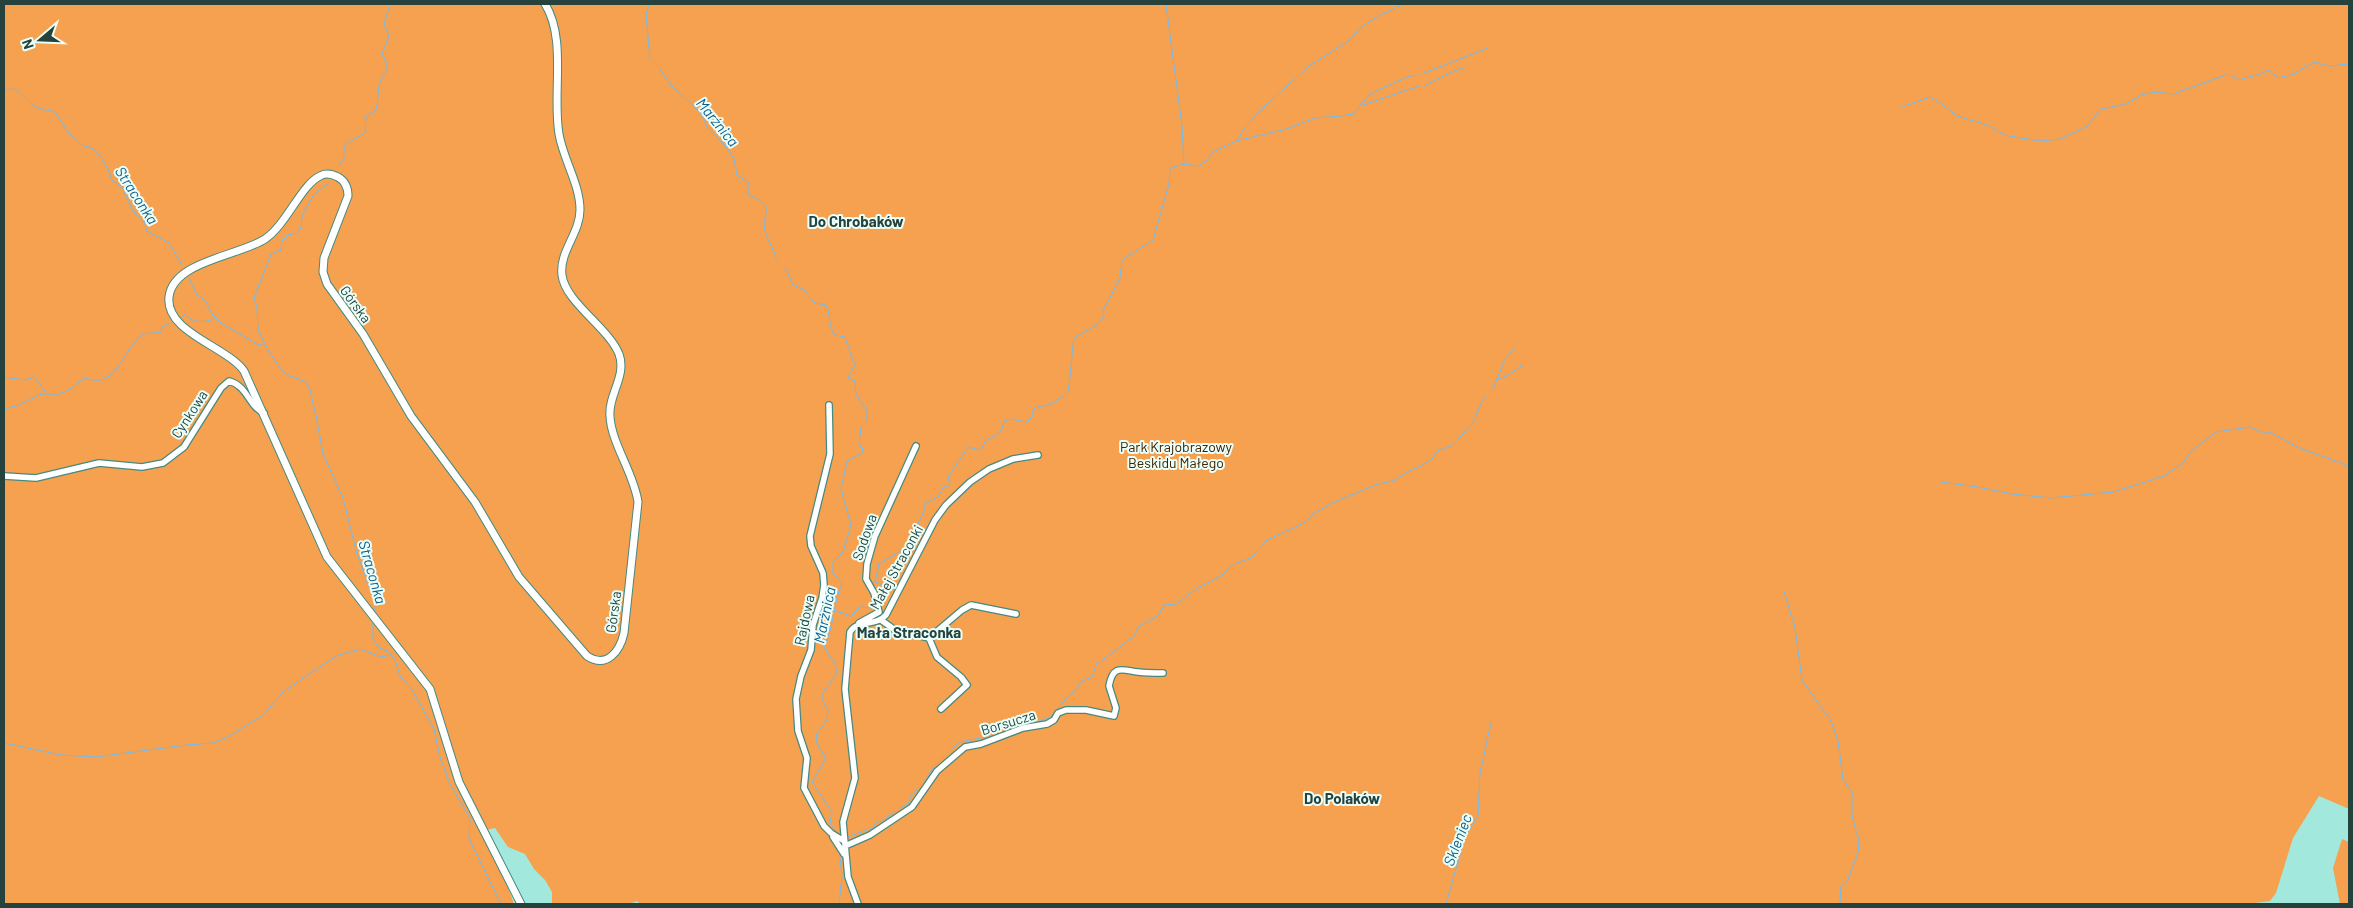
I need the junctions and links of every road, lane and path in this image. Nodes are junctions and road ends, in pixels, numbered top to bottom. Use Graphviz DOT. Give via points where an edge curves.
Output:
graph roads {
  1 [pos="545,4"];
  2 [pos="829,405"];
  3 [pos="264,413"];
  4 [pos="916,446"];
  5 [pos="1038,455"];
  6 [pos="4,476"];
  7 [pos="1016,614"];
  8 [pos="882,620"];
  9 [pos="855,626"];
  10 [pos="929,638"];
  11 [pos="1163,673"];
  12 [pos="941,709"];
  13 [pos="832,834"];
  14 [pos="844,842"];
  15 [pos="846,856"];
  16 [pos="521,904"];
  17 [pos="858,904"];
  1 -- 3 [label="street, Górska" via="555,27 558,131 580,207 579,220 562,265 562,277 569,292 610,339 620,356 621,370 610,417 638,502 625,621 618,652 604,660 589,657 524,583 475,502 411,416 363,334 329,288 323,262 348,193 344,182 332,174 322,174 315,179 269,236 188,271 176,280 170,290 169,305 177,320 239,364"];
  2 -- 13 [label="street, Rajdowa" via="830,454 810,536 823,573 823,592 813,625 811,650 799,683 796,709 798,730 807,758 804,788 818,818"];
  3 -- 6 [label="street, Cynkowa" via="257,409 242,387 229,382 221,388 184,447 162,463 142,467 99,464 36,478"];
  3 -- 16 [label="street, Górska" via="321,545 338,574 430,689 459,782"];
  4 -- 9 [label="street, Sodowa" via="870,550 865,577 879,610 877,615"];
  5 -- 8 [label="street, Małej Straconki" via="989,469 946,505"];
  7 -- 10 [label="street" via="971,605"];
  8 -- 9 [label="street, Małej Straconki"];
  8 -- 10 [label="street" via="896,630"];
  9 -- 14 [label="street" via="849,637 845,688 855,778 843,815"];
  10 -- 12 [label="street" via="937,657 968,685"];
  11 -- 14 [label="street, Borsucza" via="1123,668 1116,671 1109,686 1116,708 1114,716 1066,710 1047,724 1023,728 965,747 937,771 912,807 870,835"];
  13 -- 14 [label="street, Rajdowa"];
  13 -- 15 [label="street, Rajdowa"];
  14 -- 15 [label="street"];
  15 -- 17 [label="street" via="848,877"];
}
